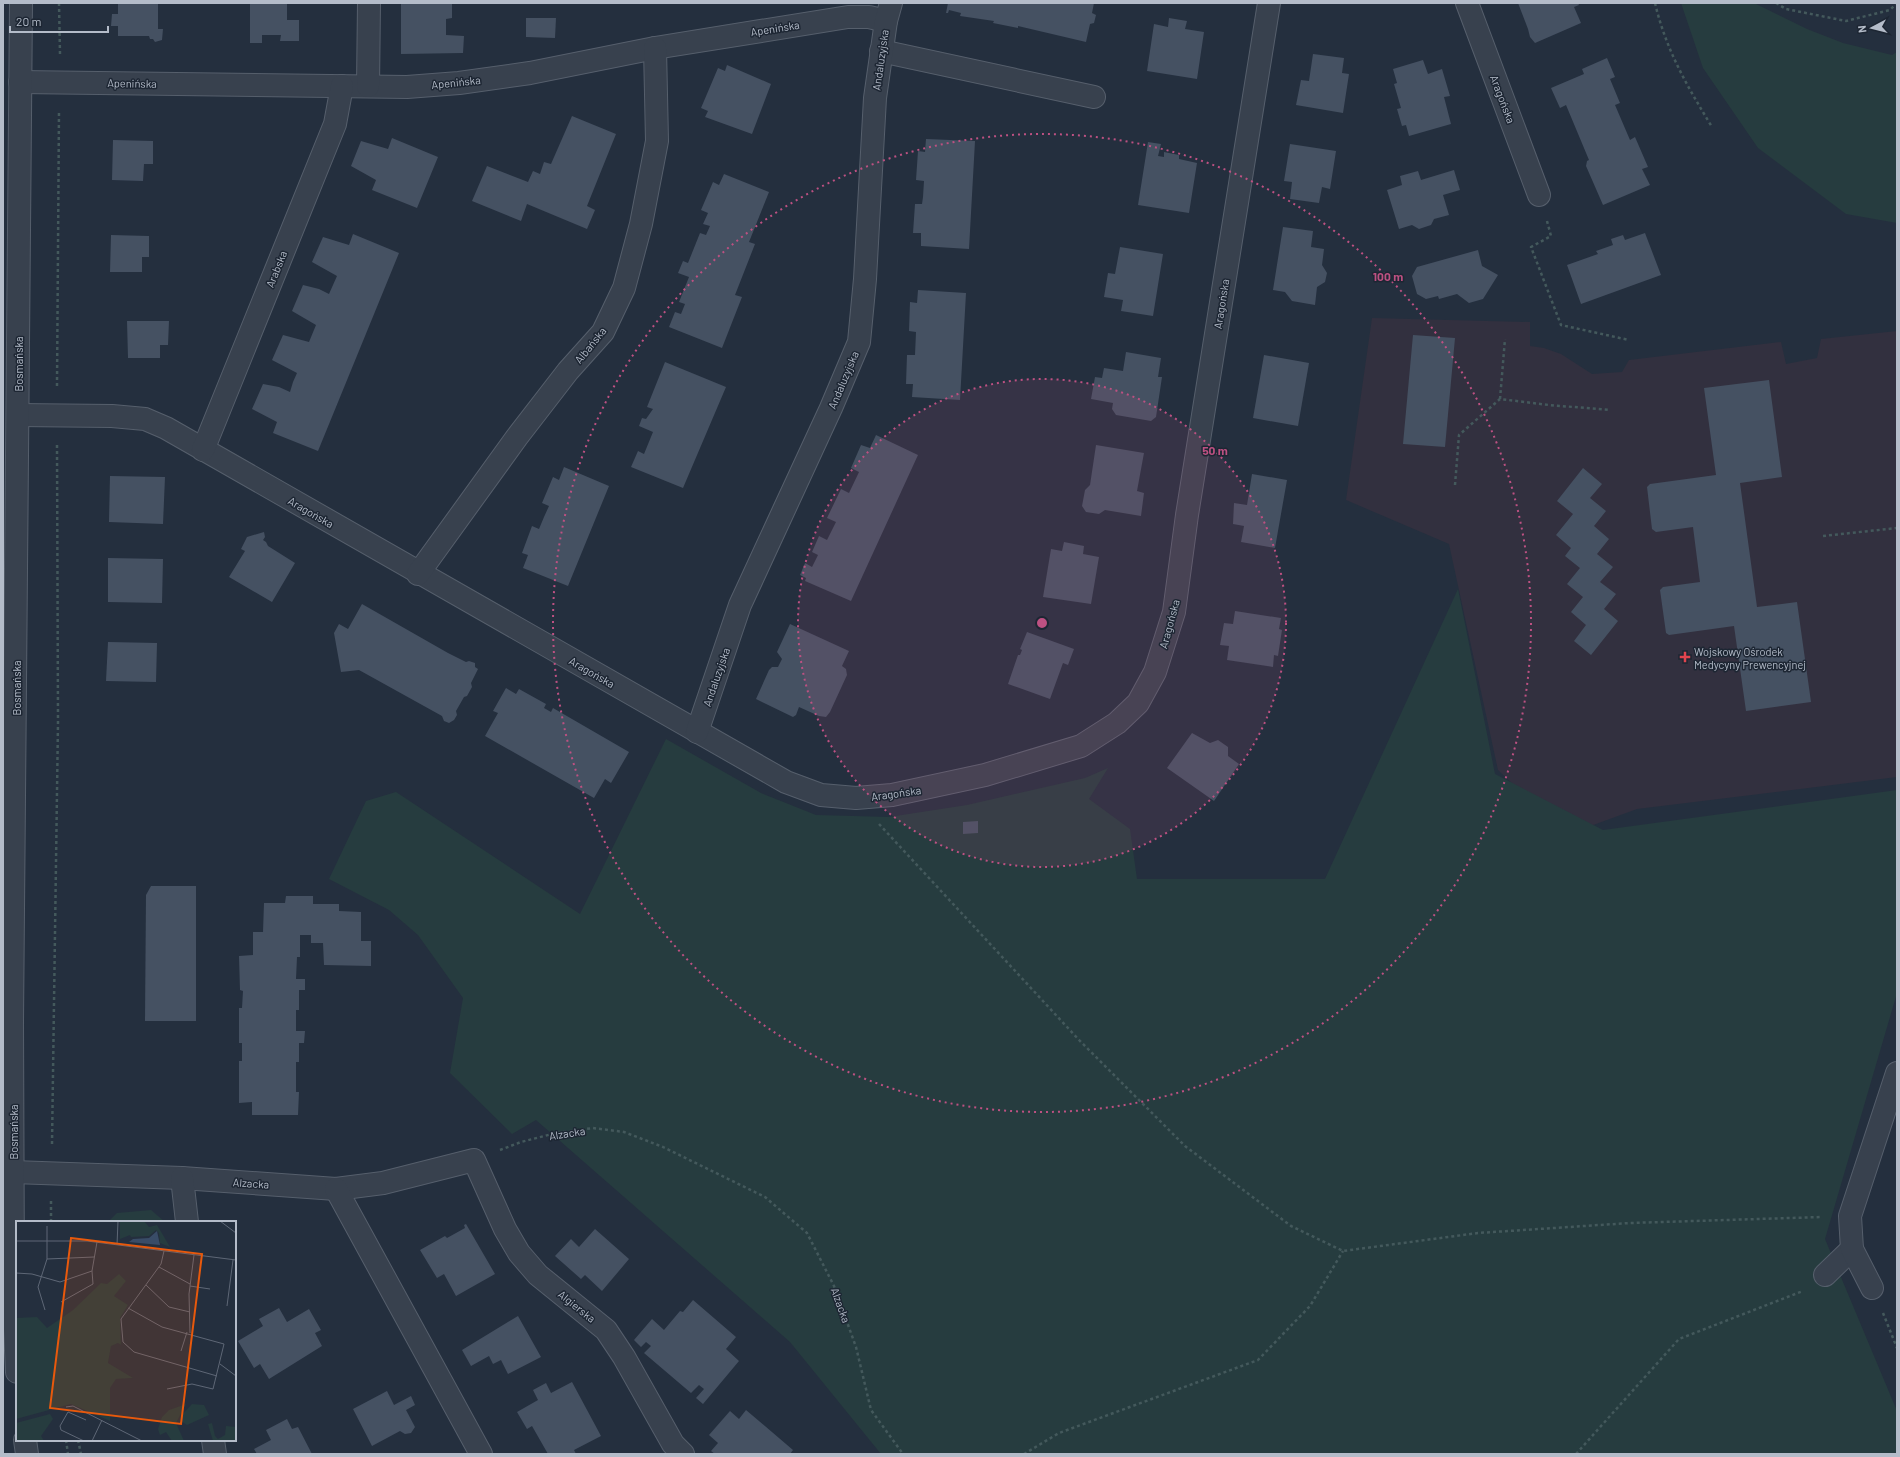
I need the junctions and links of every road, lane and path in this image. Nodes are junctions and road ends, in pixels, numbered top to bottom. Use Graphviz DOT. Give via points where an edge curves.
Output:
graph roads {
  1 [pos="21,3"];
  2 [pos="59,3"];
  3 [pos="369,3"];
  4 [pos="1269,3"];
  5 [pos="1467,3"];
  6 [pos="1654,3"];
  7 [pos="1776,3"];
  8 [pos="1897,3"];
  9 [pos="888,12"];
  10 [pos="655,48"];
  11 [pos="881,51"];
  12 [pos="20,82"];
  13 [pos="60,82"];
  14 [pos="342,86"];
  15 [pos="368,86"];
  16 [pos="1094,97"];
  17 [pos="1712,127"];
  18 [pos="1539,195"];
  19 [pos="1505,339"];
  20 [pos="1628,340"];
  21 [pos="1500,399"];
  22 [pos="1610,410"];
  23 [pos="18,415"];
  24 [pos="57,416"];
  25 [pos="203,450"];
  26 [pos="1454,485"];
  27 [pos="1897,528"];
  28 [pos="1823,536"];
  29 [pos="418,574"];
  30 [pos="697,732"];
  31 [pos="856,798"];
  32 [pos="8,946"];
  33 [pos="1897,1073"];
  34 [pos="1889,1125"];
  35 [pos="474,1160"];
  36 [pos="13,1172"];
  37 [pos="51,1175"];
  38 [pos="182,1178"];
  39 [pos="336,1189"];
  40 [pos="1850,1216"];
  41 [pos="51,1221"];
  42 [pos="187,1221"];
  43 [pos="1852,1250"];
  44 [pos="1343,1252"];
  45 [pos="1824,1275"];
  46 [pos="1872,1288"];
  47 [pos="16,1343"];
  48 [pos="1897,1348"];
  49 [pos="25,1441"];
  50 [pos="66,1441"];
  51 [pos="78,1441"];
  52 [pos="213,1441"];
  53 [pos="27,1454"];
  54 [pos="68,1454"];
  55 [pos="81,1454"];
  56 [pos="215,1454"];
  57 [pos="481,1454"];
  58 [pos="683,1454"];
  59 [pos="903,1454"];
  60 [pos="1024,1454"];
  61 [pos="1576,1454"];
  1 -- 12 [label="street, Bosmańska"];
  2 -- 13 [label="path"];
  3 -- 15 [label="street"];
  4 -- 31 [label="street, Aragońska" via="1187,515 1174,612 1155,672 1138,702 1117,723 1080,746 985,776 892,795"];
  5 -- 18 [label="street, Aragońska"];
  6 -- 17 [label="path" via="1660,28 1682,78"];
  7 -- 8 [label="path" via="1786,9 1846,21 1890,10"];
  9 -- 10 [label="street, Apenińska" via="869,16 848,16"];
  9 -- 11 [label="street, Andaluzyjska"];
  10 -- 15 [label="street, Apenińska" via="530,73 459,83 407,87"];
  10 -- 29 [label="street, Albańska" via="657,141 641,224 624,288 603,332 568,371 516,437"];
  11 -- 16 [label="street"];
  11 -- 30 [label="street, Andaluzyjska" via="875,98 859,342 740,605"];
  12 -- 13 [label="street, Apenińska"];
  12 -- 23 [label="street, Bosmańska"];
  13 -- 14 [label="street, Apenińska"];
  13 -- 24 [label="path"];
  14 -- 15 [label="street, Apenińska"];
  14 -- 25 [label="street, Arabska" via="334,124"];
  18 -- 20 [label="path" via="1551,236 1531,248 1561,325"];
  19 -- 21 [label="path"];
  21 -- 22 [label="path" via="1549,406"];
  21 -- 26 [label="path" via="1459,435"];
  23 -- 24 [label="street, Aragońska"];
  23 -- 32 [label="street, Bosmańska"];
  24 -- 25 [label="street, Aragońska" via="145,419"];
  24 -- 37 [label="path" via="58,722"];
  25 -- 29 [label="street, Aragońska"];
  27 -- 28 [label="path"];
  29 -- 30 [label="street, Aragońska"];
  30 -- 31 [label="street, Aragońska" via="786,782 821,795"];
  31 -- 44 [label="path" via="1080,1041 1184,1146 1291,1226"];
  32 -- 36 [label="street, Bosmańska"];
  33 -- 34 [label="street"];
  34 -- 40 [label="street"];
  35 -- 39 [label="street, Alzacka" via="384,1183"];
  35 -- 58 [label="street, Algierska" via="519,1254 538,1275 606,1330 624,1357 672,1444"];
  35 -- 59 [label="path, Alzacka" via="521,1142 556,1133 593,1128 624,1132 663,1147 766,1197 807,1233 834,1286 856,1347 871,1410"];
  36 -- 37 [label="street, Alzacka"];
  36 -- 47 [label="street, Bosmańska"];
  37 -- 38 [label="street, Alzacka"];
  37 -- 41 [label="path"];
  38 -- 39 [label="street, Alzacka"];
  38 -- 42 [label="street"];
  39 -- 57 [label="street"];
  40 -- 43 [label="street"];
  40 -- 44 [label="path" via="1630,1223 1478,1233"];
  43 -- 45 [label="street"];
  43 -- 46 [label="street"];
  44 -- 60 [label="path" via="1310,1306 1258,1360 1058,1433"];
  45 -- 61 [label="path" via="1814,1286 1680,1339"];
  46 -- 48 [label="path"];
  49 -- 53 [label="street"];
  50 -- 54 [label="path"];
  51 -- 55 [label="path"];
  52 -- 56 [label="street"];
}
